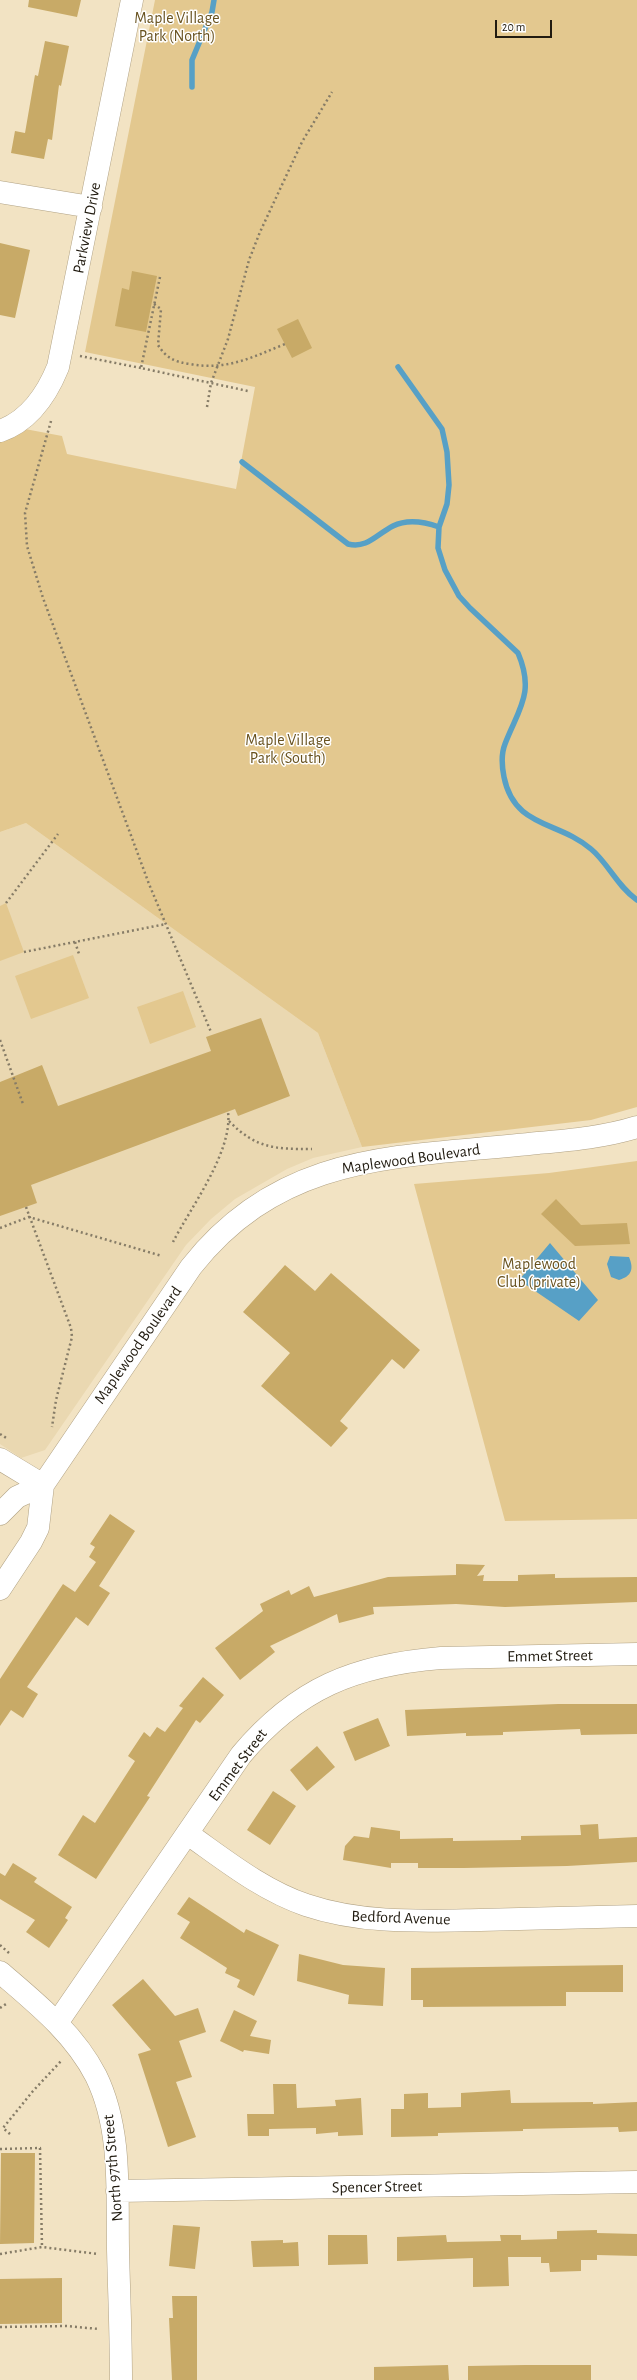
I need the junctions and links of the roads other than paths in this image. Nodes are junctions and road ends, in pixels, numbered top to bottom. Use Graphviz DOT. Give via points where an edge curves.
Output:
graph roads {
  1 [pos="132,0"];
  2 [pos="0,192"];
  3 [pos="91,207"];
  4 [pos="0,431"];
  5 [pos="637,1127"];
  6 [pos="0,1459"];
  7 [pos="44,1485"];
  8 [pos="0,1514"];
  9 [pos="0,1589"];
  10 [pos="637,1654"];
  11 [pos="188,1834"];
  12 [pos="637,1916"];
  13 [pos="0,1972"];
  14 [pos="57,2023"];
  15 [pos="637,2182"];
  16 [pos="117,2191"];
  17 [pos="121,2380"];
  1 -- 3 [label="street, Parkview Drive"];
  2 -- 3 [label="street"];
  3 -- 4 [label="street, Parkview Drive" via="64,343 55,375 45,395 30,412"];
  5 -- 7 [label="street, Maplewood Boulevard" via="567,1140 364,1162 313,1176 271,1196 230,1225 202,1253"];
  6 -- 7 [label="street"];
  7 -- 8 [label="street" via="17,1497"];
  7 -- 9 [label="street, Maplewood Boulevard" via="38,1528"];
  10 -- 11 [label="street, Emmet Street" via="434,1658 373,1668 343,1678 316,1690 294,1704 258,1734"];
  11 -- 12 [label="street, Bedford Avenue" via="249,1877 283,1896 348,1916 437,1920"];
  11 -- 14 [label="street, Emmet Street"];
  13 -- 14 [label="street, North 97th Street"];
  14 -- 16 [label="street, North 97th Street" via="79,2049 95,2075 111,2116"];
  15 -- 16 [label="street, Spencer Street"];
  16 -- 17 [label="street, North 97th Street"];
}
